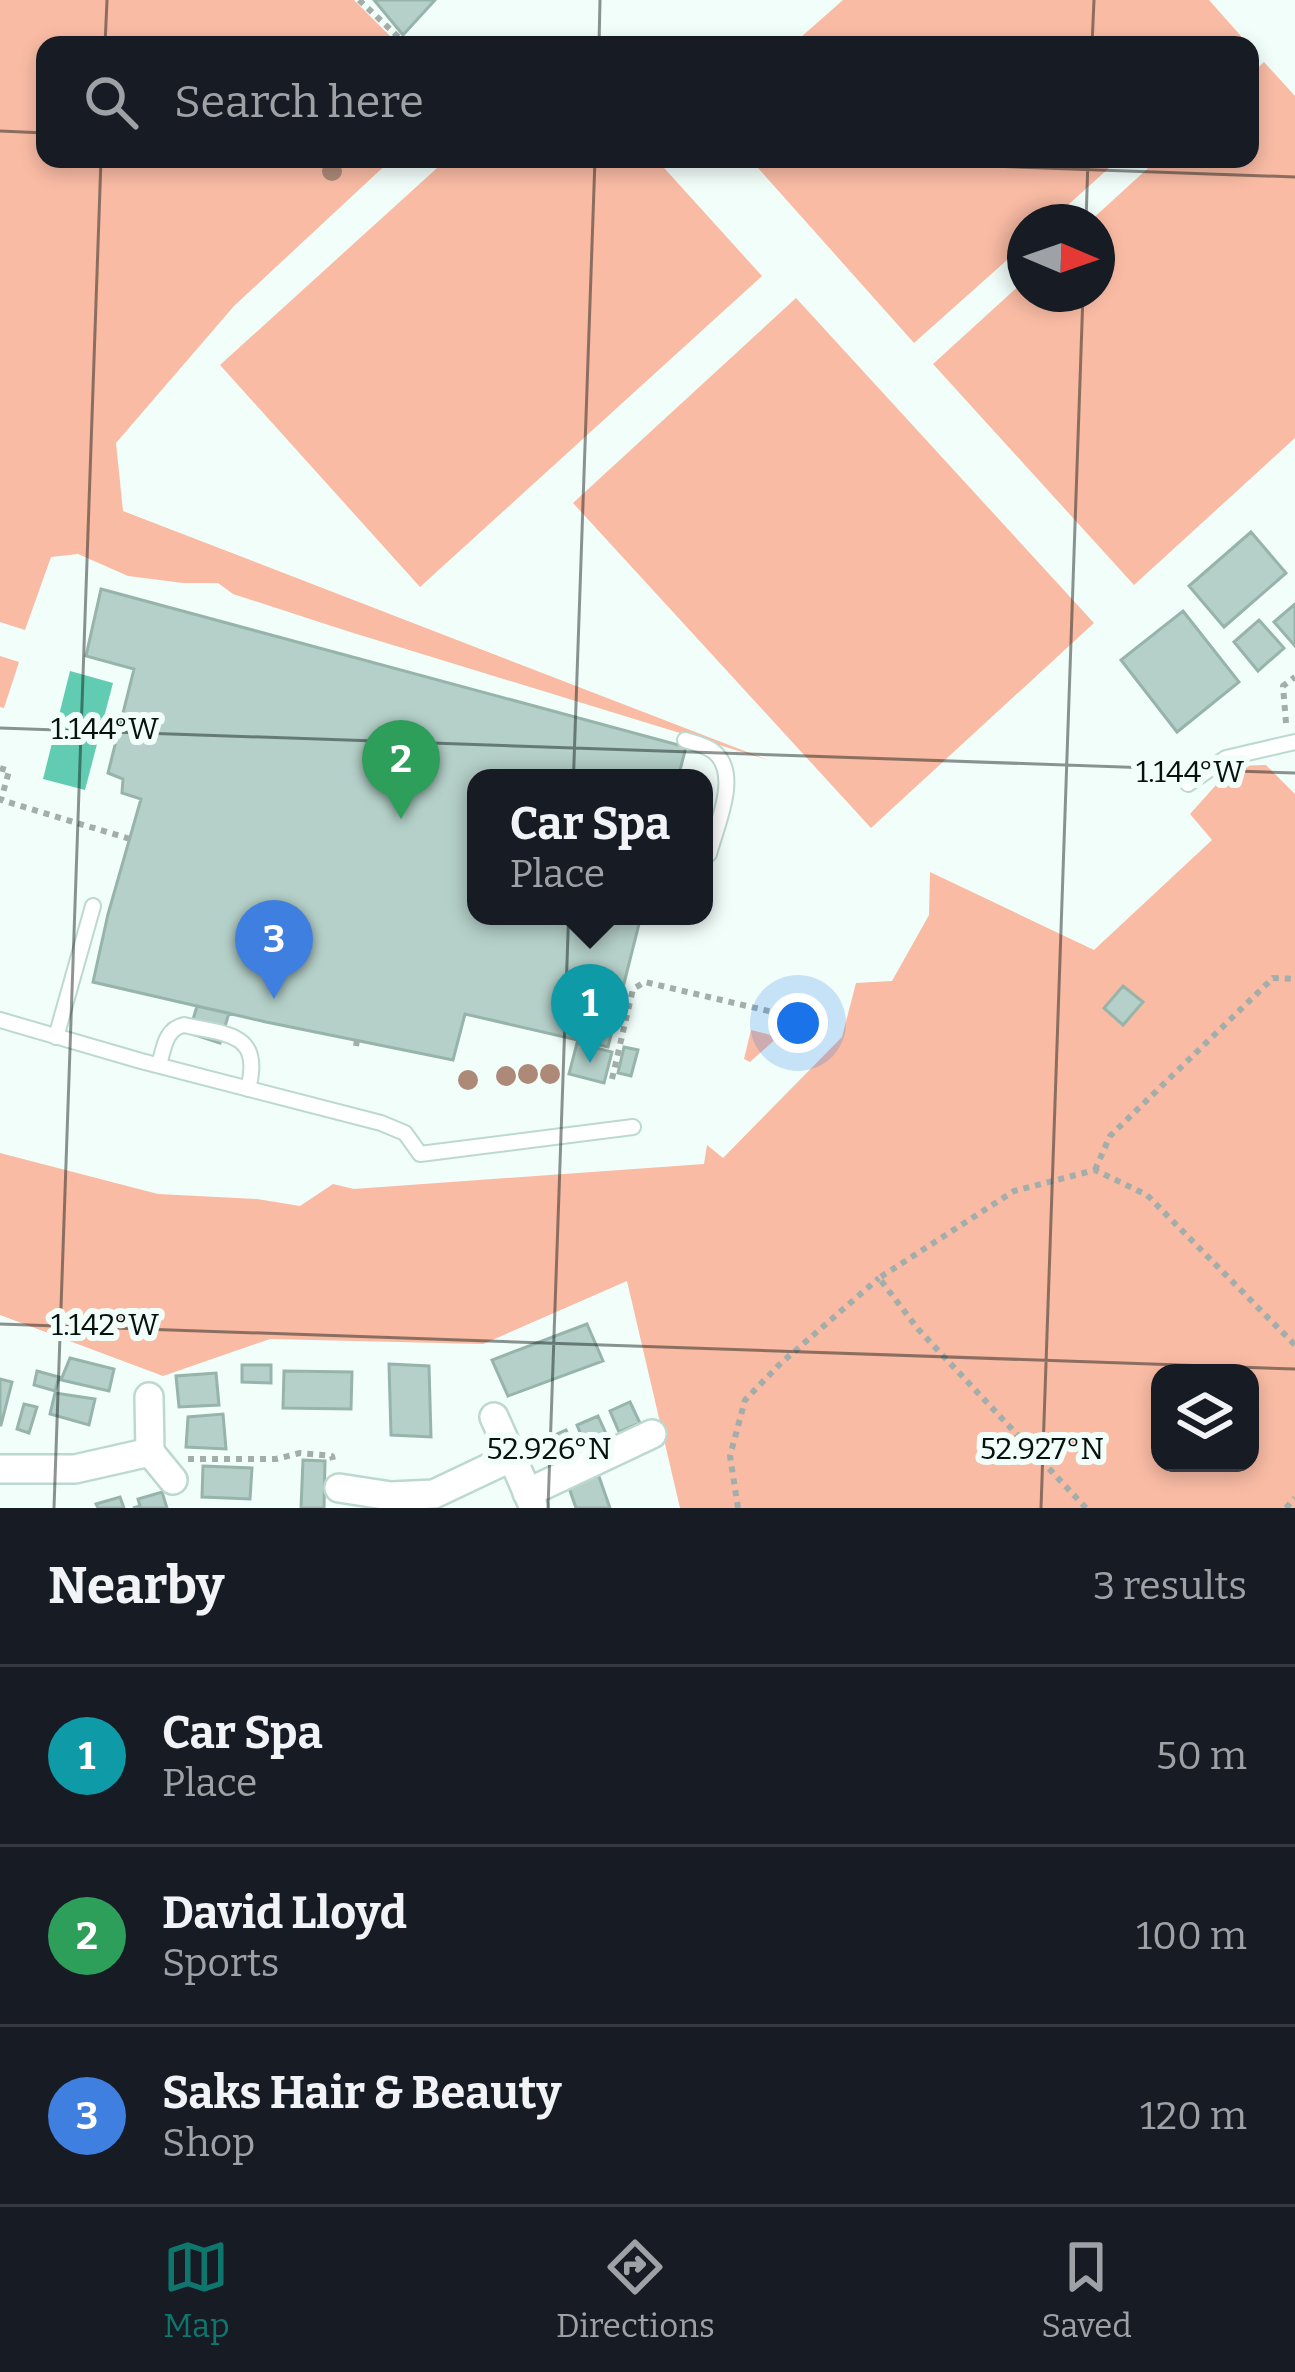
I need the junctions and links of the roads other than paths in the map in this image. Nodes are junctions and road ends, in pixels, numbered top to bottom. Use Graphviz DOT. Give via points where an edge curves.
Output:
graph roads {
  1 [pos="686,740"];
  2 [pos="1292,743"];
  3 [pos="1188,784"];
  4 [pos="713,836"];
  5 [pos="93,906"];
  6 [pos="0,1020"];
  7 [pos="56,1036"];
  8 [pos="159,1065"];
  9 [pos="248,1089"];
  10 [pos="633,1127"];
  11 [pos="149,1397"];
  12 [pos="494,1417"];
  13 [pos="652,1434"];
  14 [pos="150,1451"];
  15 [pos="512,1457"];
  16 [pos="0,1469"];
  17 [pos="173,1480"];
  18 [pos="339,1488"];
  19 [pos="531,1500"];
  1 -- 4 [label="lane" via="710,748 727,775"];
  2 -- 3 [label="lane" via="1226,758"];
  5 -- 7 [label="lane"];
  6 -- 7 [label="lane"];
  7 -- 8 [label="lane"];
  8 -- 9 [label="lane"];
  8 -- 9 [label="lane" via="176,1027 228,1035 247,1044"];
  9 -- 10 [label="lane" via="405,1133 420,1154"];
  11 -- 14 [label="street"];
  12 -- 15 [label="street"];
  13 -- 19 [label="street"];
  14 -- 16 [label="street" via="75,1469"];
  14 -- 17 [label="street"];
  15 -- 18 [label="street" via="434,1494"];
  15 -- 19 [label="street"];
}
